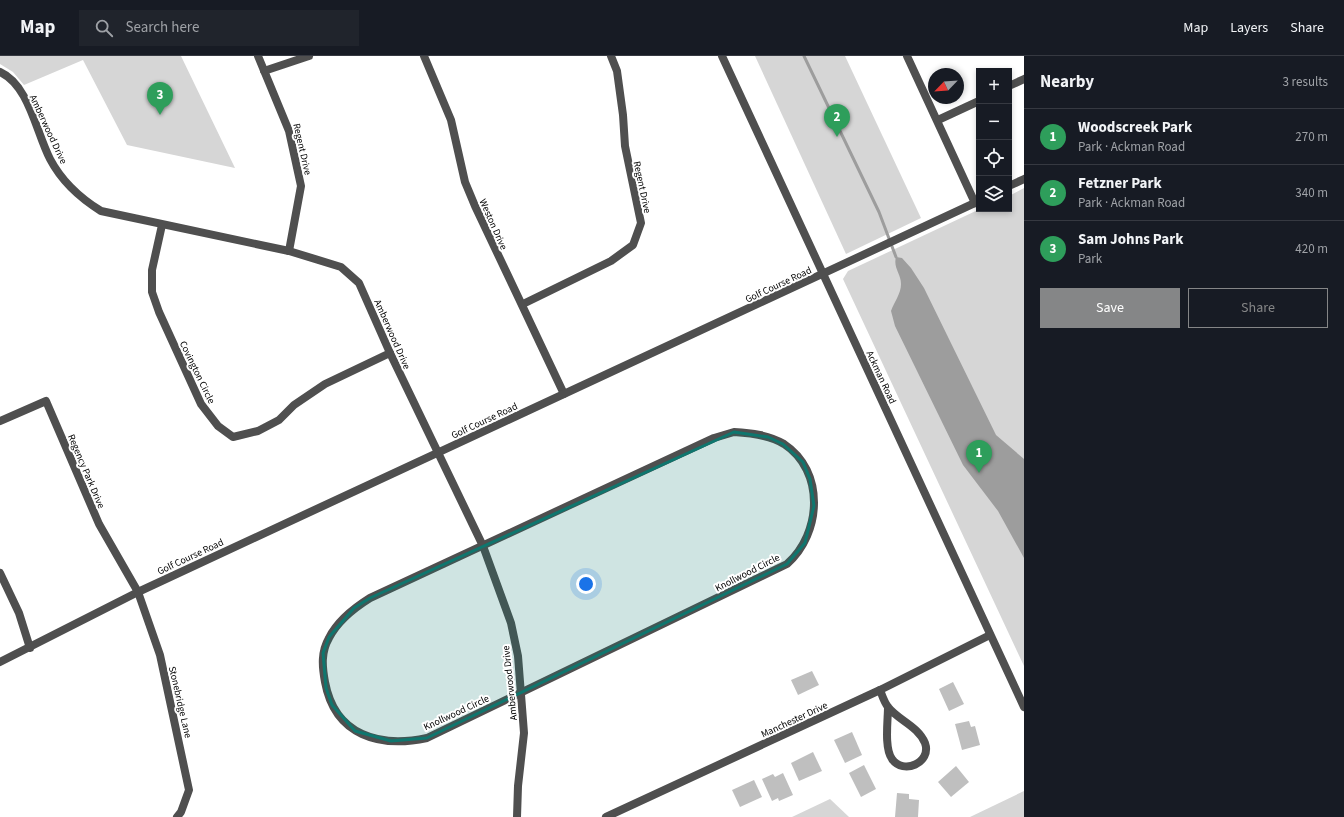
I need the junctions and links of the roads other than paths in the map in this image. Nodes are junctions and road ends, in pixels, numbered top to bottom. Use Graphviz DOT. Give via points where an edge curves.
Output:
graph roads {
  1 [pos="258,56"];
  2 [pos="309,56"];
  3 [pos="424,56"];
  4 [pos="611,56"];
  5 [pos="722,56"];
  6 [pos="907,56"];
  7 [pos="264,71"];
  8 [pos="0,72"];
  9 [pos="1024,79"];
  10 [pos="1012,85"];
  11 [pos="976,102"];
  12 [pos="938,120"];
  13 [pos="1024,179"];
  14 [pos="1012,185"];
  15 [pos="976,200"];
  16 [pos="976,202"];
  17 [pos="162,225"];
  18 [pos="289,251"];
  19 [pos="823,274"];
  20 [pos="523,304"];
  21 [pos="390,353"];
  22 [pos="564,394"];
  23 [pos="0,421"];
  24 [pos="438,452"];
  25 [pos="483,546"];
  26 [pos="0,573"];
  27 [pos="138,592"];
  28 [pos="990,636"];
  29 [pos="30,648"];
  30 [pos="0,662"];
  31 [pos="880,690"];
  32 [pos="521,692"];
  33 [pos="888,707"];
  34 [pos="1024,707"];
  35 [pos="177,817"];
  36 [pos="517,817"];
  37 [pos="606,817"];
  1 -- 7 [label="street, Regent Drive"];
  2 -- 7 [label="street"];
  3 -- 20 [label="street, Weston Drive" via="451,120 465,182 498,257"];
  4 -- 20 [label="street, Regent Drive" via="617,71 625,146 641,223 633,245 611,261"];
  5 -- 19 [label="street, Ackman Road"];
  6 -- 12 [label="street"];
  7 -- 18 [label="street, Regent Drive" via="289,131 301,186"];
  8 -- 17 [label="street, Amberwood Drive" via="17,84 49,158 61,177 86,202 101,210"];
  9 -- 10 [label="street"];
  11 -- 12 [label="street"];
  12 -- 15 [label="street"];
  13 -- 14 [label="street"];
  16 -- 19 [label="street, Golf Course Road"];
  17 -- 18 [label="street, Amberwood Drive"];
  17 -- 21 [label="street, Covington Circle" via="152,270 152,292 201,404 218,426 234,437 279,420 294,405 325,384"];
  18 -- 21 [label="street, Amberwood Drive" via="341,267 359,283"];
  19 -- 22 [label="street, Golf Course Road"];
  19 -- 28 [label="street, Ackman Road"];
  20 -- 22 [label="street, Weston Drive"];
  21 -- 24 [label="street, Amberwood Drive"];
  22 -- 24 [label="street, Golf Course Road"];
  23 -- 27 [label="street, Regency Park Drive" via="46,401 99,524"];
  24 -- 25 [label="street, Amberwood Drive"];
  24 -- 27 [label="street, Golf Course Road"];
  25 -- 32 [label="street, Amberwood Drive" via="511,623 518,656"];
  25 -- 32 [label="street, Knollwood Circle" via="370,598 354,608 338,624 323,653 322,670 326,688 332,705 355,731 373,739 407,742 427,738"];
  25 -- 32 [label="street, Knollwood Circle" via="714,438 734,432 768,437 783,444 803,462 810,479 814,506 810,533 796,556 787,564"];
  26 -- 29 [label="street" via="19,613"];
  27 -- 29 [label="street, Golf Course Road"];
  27 -- 35 [label="street, Stonebridge Lane" via="160,655 184,760 189,790"];
  28 -- 31 [label="street, Manchester Drive"];
  28 -- 34 [label="street, Ackman Road"];
  29 -- 30 [label="street, Golf Course Road"];
  31 -- 33 [label="street"];
  31 -- 37 [label="street, Manchester Drive"];
  32 -- 36 [label="street, Amberwood Drive" via="524,733"];
  33 -- 33 [label="street" via="922,737 926,745 926,752 921,760 909,767 900,766 891,758 887,740"];
}
